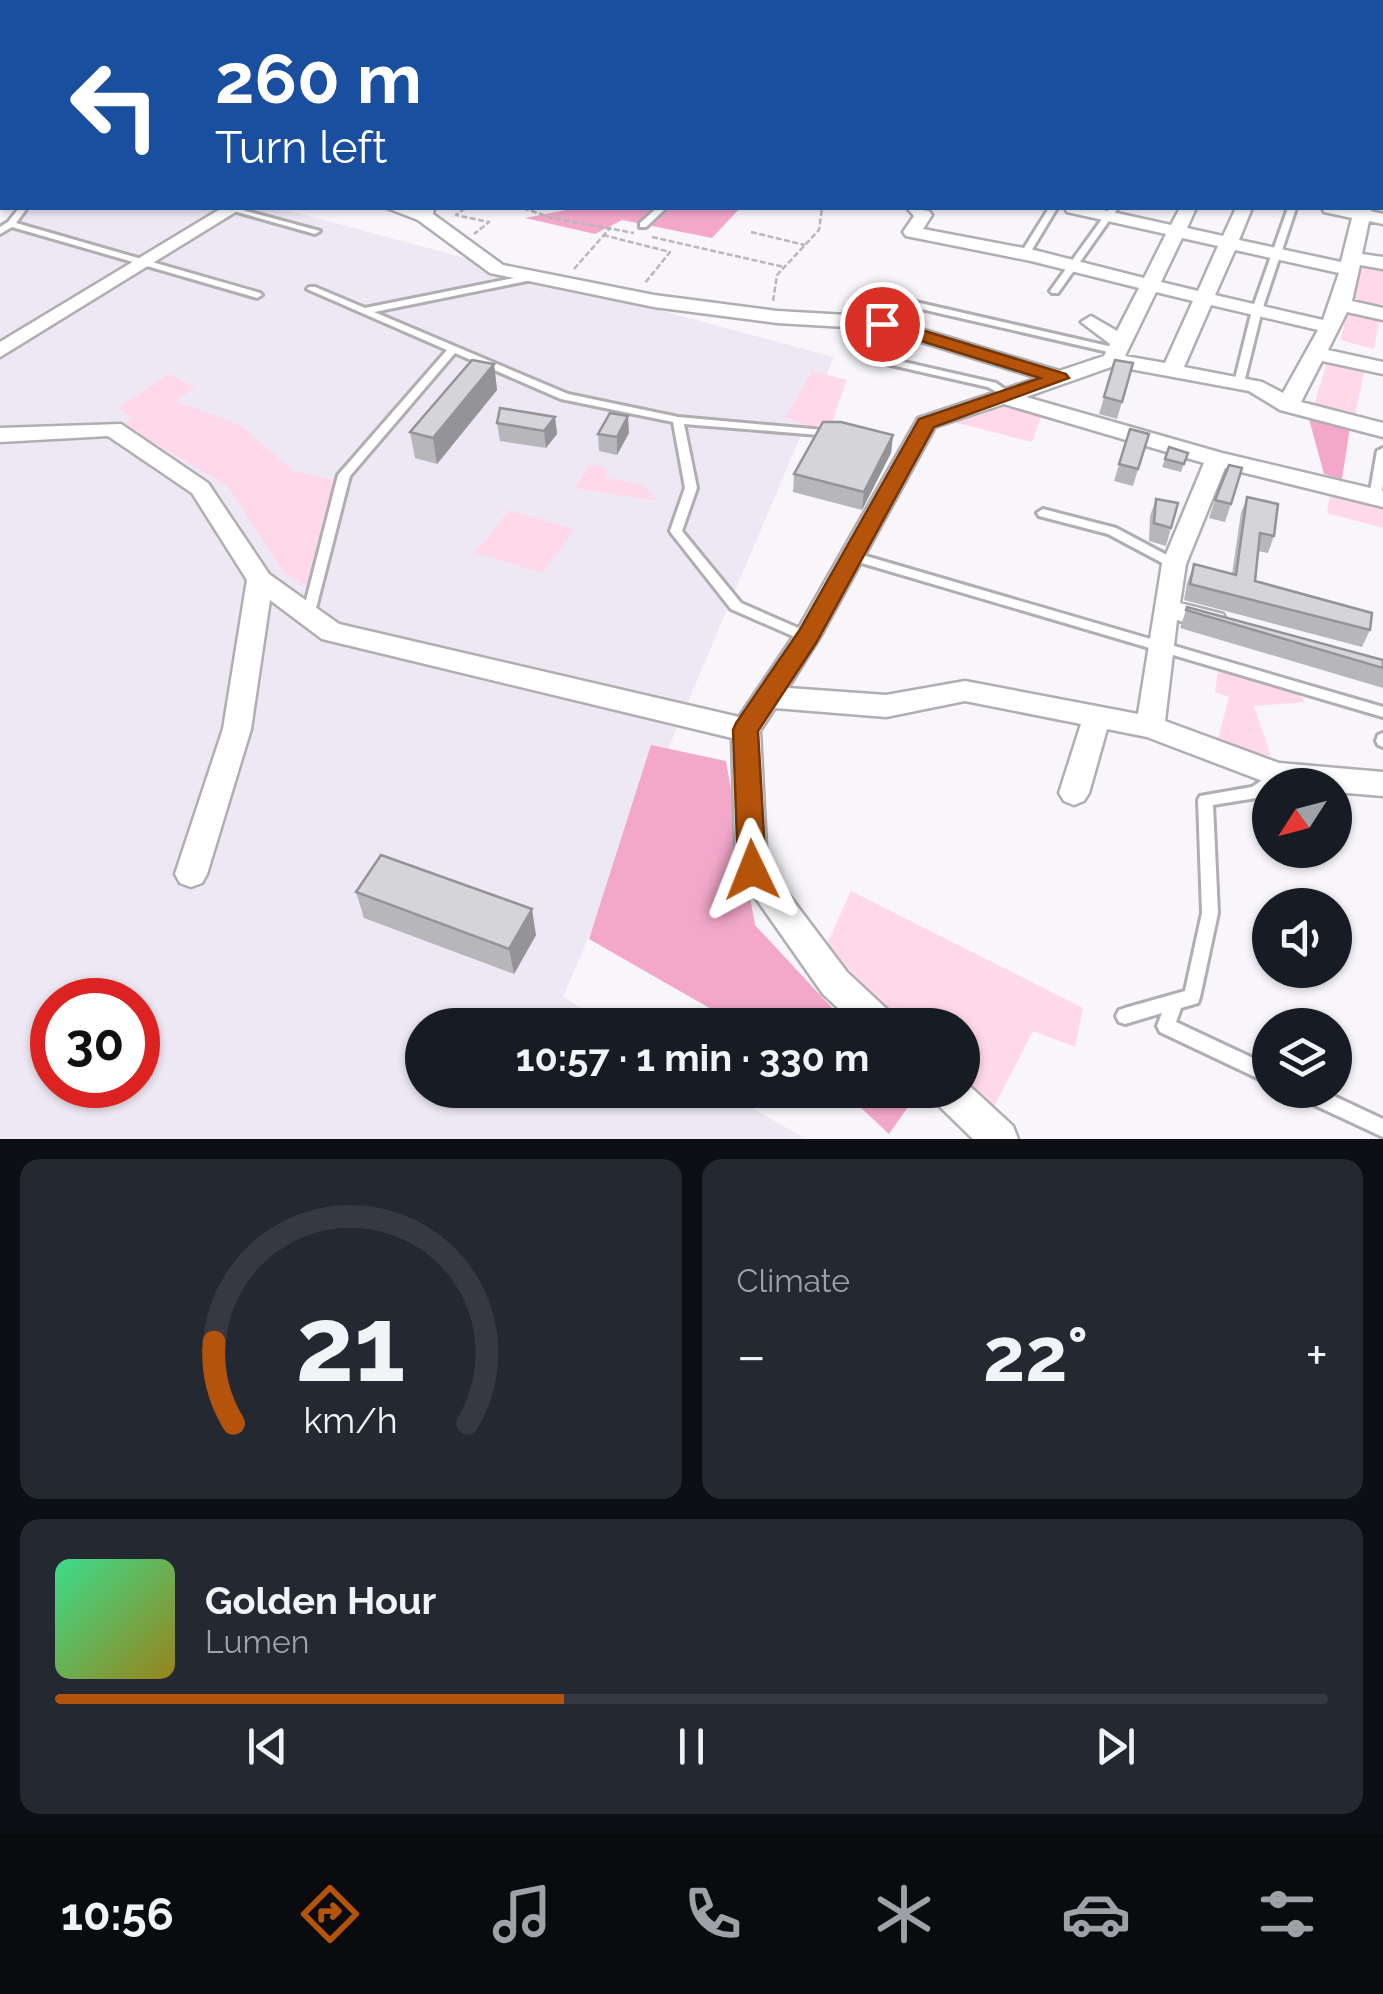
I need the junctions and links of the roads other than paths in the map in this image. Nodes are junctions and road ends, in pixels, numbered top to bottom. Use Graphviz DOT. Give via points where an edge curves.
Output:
graph roads {
  1 [pos="22,210"];
  2 [pos="227,210"];
  3 [pos="237,210"];
  4 [pos="660,210"];
  5 [pos="917,210"];
  6 [pos="1052,210"];
  7 [pos="1187,210"];
  8 [pos="1243,210"];
  9 [pos="1291,210"];
  10 [pos="1343,210"];
  11 [pos="425,212"];
  12 [pos="1112,212"];
  13 [pos="1370,214"];
  14 [pos="11,224"];
  15 [pos="643,225"];
  16 [pos="0,231"];
  17 [pos="314,231"];
  18 [pos="1176,231"];
  19 [pos="1229,243"];
  20 [pos="1278,254"];
  21 [pos="1024,256"];
  22 [pos="147,261"];
  23 [pos="1383,263"];
  24 [pos="1351,264"];
  25 [pos="1072,267"];
  26 [pos="534,277"];
  27 [pos="1148,284"];
  28 [pos="312,289"];
  29 [pos="1054,291"];
  30 [pos="257,295"];
  31 [pos="1207,298"];
  32 [pos="898,301"];
  33 [pos="1341,304"];
  34 [pos="1257,310"];
  35 [pos="364,311"];
  36 [pos="1383,314"];
  37 [pos="1090,322"];
  38 [pos="1329,327"];
  39 [pos="452,349"];
  40 [pos="0,351"];
  41 [pos="1315,353"];
  42 [pos="1115,356"];
  43 [pos="873,358"];
  44 [pos="1383,368"];
  45 [pos="1172,370"];
  46 [pos="1060,378"];
  47 [pos="1239,384"];
  48 [pos="1006,396"];
  49 [pos="1288,405"];
  50 [pos="678,420"];
  51 [pos="1383,430"];
  52 [pos="837,433"];
  53 [pos="0,435"];
  54 [pos="1383,451"];
  55 [pos="1217,460"];
  56 [pos="1379,498"];
  57 [pos="1043,513"];
  58 [pos="852,556"];
  59 [pos="1174,564"];
  60 [pos="260,580"];
  61 [pos="1166,608"];
  62 [pos="308,616"];
  63 [pos="1238,627"];
  64 [pos="808,637"];
  65 [pos="1160,646"];
  66 [pos="767,697"];
  67 [pos="1383,712"];
  68 [pos="1097,716"];
  69 [pos="1150,727"];
  70 [pos="746,730"];
  71 [pos="1259,768"];
  72 [pos="1352,781"];
  73 [pos="1383,784"];
  74 [pos="1074,793"];
  75 [pos="1252,793"];
  76 [pos="190,874"];
  77 [pos="1175,1002"];
  78 [pos="862,1008"];
  79 [pos="1124,1016"];
  80 [pos="1252,1067"];
  81 [pos="967,1108"];
  82 [pos="1340,1108"];
  83 [pos="1383,1128"];
  84 [pos="1000,1139"];
  1 -- 14 [label="lane"];
  2 -- 22 [label="street"];
  3 -- 17 [label="lane"];
  4 -- 15 [label="lane"];
  5 -- 21 [label="street" via="923,216 912,232"];
  6 -- 21 [label="lane"];
  7 -- 18 [label="street"];
  8 -- 19 [label="street"];
  9 -- 20 [label="lane"];
  10 -- 13 [label="street"];
  11 -- 26 [label="street" via="497,269"];
  12 -- 18 [label="street"];
  12 -- 25 [label="lane"];
  13 -- 24 [label="street"];
  14 -- 16 [label="lane"];
  14 -- 22 [label="lane"];
  18 -- 19 [label="street"];
  18 -- 27 [label="street"];
  19 -- 20 [label="street"];
  19 -- 31 [label="street"];
  20 -- 24 [label="street"];
  20 -- 34 [label="lane"];
  21 -- 25 [label="street"];
  22 -- 30 [label="lane"];
  22 -- 40 [label="street"];
  23 -- 24 [label="street"];
  24 -- 33 [label="street"];
  25 -- 27 [label="street"];
  25 -- 29 [label="lane"];
  26 -- 35 [label="lane"];
  26 -- 46 [label="street" via="771,316 882,324"];
  27 -- 31 [label="street"];
  27 -- 42 [label="street"];
  28 -- 35 [label="lane"];
  31 -- 34 [label="street"];
  31 -- 45 [label="street"];
  32 -- 42 [label="lane"];
  33 -- 36 [label="street"];
  33 -- 38 [label="street"];
  34 -- 38 [label="street"];
  34 -- 47 [label="lane"];
  35 -- 39 [label="lane"];
  37 -- 42 [label="street" via="1120,342"];
  38 -- 41 [label="street"];
  39 -- 50 [label="lane" via="564,397"];
  39 -- 62 [label="lane" via="344,475"];
  41 -- 44 [label="street"];
  41 -- 49 [label="street"];
  42 -- 45 [label="street"];
  42 -- 46 [label="street"];
  43 -- 48 [label="lane" via="992,385"];
  45 -- 47 [label="street"];
  46 -- 48 [label="street"];
  47 -- 49 [label="street"];
  48 -- 55 [label="street"];
  48 -- 58 [label="street" via="926,424 901,448"];
  49 -- 51 [label="street"];
  50 -- 52 [label="lane"];
  50 -- 64 [label="lane" via="692,488 676,532 736,606"];
  53 -- 60 [label="street" via="113,429 200,488"];
  54 -- 56 [label="lane"];
  55 -- 56 [label="street"];
  55 -- 59 [label="street"];
  57 -- 59 [label="lane" via="1112,531"];
  58 -- 64 [label="street"];
  58 -- 65 [label="lane"];
  59 -- 61 [label="street"];
  60 -- 62 [label="street"];
  60 -- 76 [label="street" via="237,729"];
  61 -- 63 [label="street"];
  61 -- 65 [label="street"];
  62 -- 70 [label="street" via="331,632"];
  64 -- 66 [label="street"];
  65 -- 67 [label="lane"];
  65 -- 69 [label="street"];
  66 -- 68 [label="street" via="886,706 966,691"];
  66 -- 70 [label="street"];
  68 -- 69 [label="street"];
  68 -- 74 [label="street"];
  69 -- 71 [label="street"];
  70 -- 78 [label="street" via="752,870 835,982"];
  72 -- 73 [label="street"];
  75 -- 77 [label="lane" via="1205,800 1210,913 1192,997"];
  77 -- 79 [label="lane"];
  77 -- 80 [label="lane" via="1166,1026"];
  81 -- 84 [label="street"];
  82 -- 83 [label="lane"];
}
